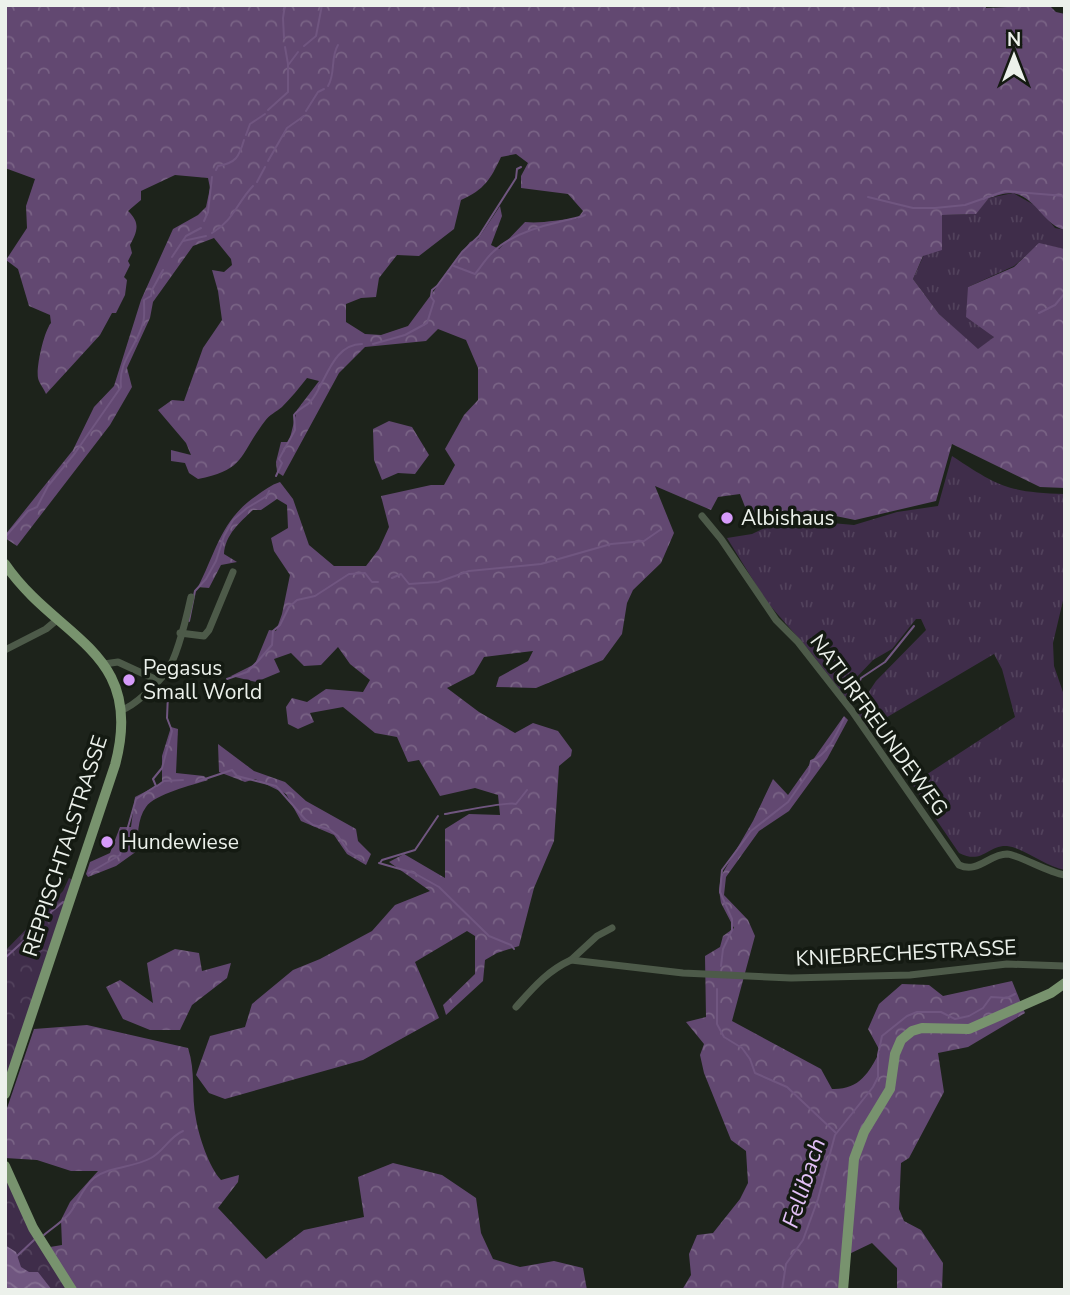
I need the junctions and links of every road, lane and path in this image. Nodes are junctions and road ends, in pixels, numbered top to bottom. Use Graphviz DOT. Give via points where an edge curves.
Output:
graph roads {
  1 [pos="702,516"];
  2 [pos="5,564"];
  3 [pos="233,572"];
  4 [pos="191,597"];
  5 [pos="58,619"];
  6 [pos="180,633"];
  7 [pos="5,650"];
  8 [pos="104,664"];
  9 [pos="157,680"];
  10 [pos="121,710"];
  11 [pos="1065,875"];
  12 [pos="612,928"];
  13 [pos="571,960"];
  14 [pos="1065,965"];
  15 [pos="1065,983"];
  16 [pos="516,1007"];
  17 [pos="5,1094"];
  18 [pos="5,1166"];
  19 [pos="72,1290"];
  20 [pos="843,1290"];
  1 -- 11 [label="street, NATURFREUNDEWEG" via="776,620 852,711 960,865 970,868 1009,855"];
  2 -- 5 [label="main road, REPPISCHTALSTRASSE"];
  3 -- 6 [label="street" via="204,636"];
  4 -- 6 [label="street"];
  5 -- 7 [label="street"];
  5 -- 8 [label="main road, REPPISCHTALSTRASSE"];
  6 -- 9 [label="street" via="167,672"];
  8 -- 9 [label="street" via="118,662"];
  8 -- 10 [label="main road, REPPISCHTALSTRASSE"];
  9 -- 10 [label="street" via="144,696"];
  10 -- 17 [label="main road, REPPISCHTALSTRASSE" via="115,765"];
  12 -- 13 [label="street"];
  13 -- 14 [label="street, KNIEBRECHESTRASSE" via="683,973 791,978 910,975 1007,964"];
  13 -- 16 [label="street" via="541,978"];
  15 -- 20 [label="main road" via="970,1029 927,1027 901,1040 885,1100 856,1151"];
  18 -- 19 [label="main road" via="29,1221"];
}
